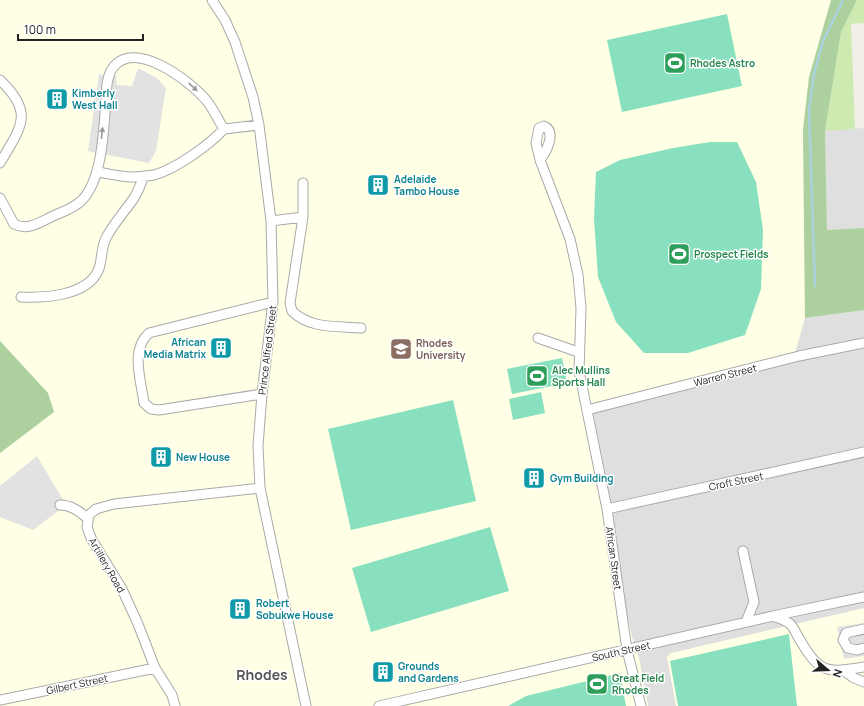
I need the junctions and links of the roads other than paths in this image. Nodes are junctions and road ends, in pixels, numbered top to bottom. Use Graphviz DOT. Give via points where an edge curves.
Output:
graph roads {
  1 [pos="212,0"];
  2 [pos="0,80"];
  3 [pos="259,124"];
  4 [pos="224,129"];
  5 [pos="540,160"];
  6 [pos="0,163"];
  7 [pos="98,172"];
  8 [pos="144,176"];
  9 [pos="303,183"];
  10 [pos="0,198"];
  11 [pos="303,217"];
  12 [pos="271,221"];
  13 [pos="20,297"];
  14 [pos="273,302"];
  15 [pos="361,328"];
  16 [pos="538,338"];
  17 [pos="864,344"];
  18 [pos="578,352"];
  19 [pos="262,394"];
  20 [pos="587,410"];
  21 [pos="864,452"];
  22 [pos="260,488"];
  23 [pos="60,505"];
  24 [pos="607,509"];
  25 [pos="87,518"];
  26 [pos="743,551"];
  27 [pos="864,597"];
  28 [pos="773,616"];
  29 [pos="746,622"];
  30 [pos="864,629"];
  31 [pos="864,648"];
  32 [pos="627,650"];
  33 [pos="864,667"];
  34 [pos="155,668"];
  35 [pos="843,670"];
  36 [pos="864,682"];
  37 [pos="0,700"];
  38 [pos="176,706"];
  39 [pos="306,706"];
  40 [pos="379,706"];
  41 [pos="641,706"];
  1 -- 3 [label="street, Prince Alfred Street" via="235,42"];
  2 -- 6 [label="street" via="13,92 22,111 18,132"];
  3 -- 4 [label="street"];
  3 -- 12 [label="street, Prince Alfred Street"];
  7 -- 4 [label="street, one-way" via="107,84 117,63 140,59 152,61 183,78 206,100"];
  4 -- 8 [label="street" via="174,166 154,175"];
  5 -- 18 [label="street, African Street" via="570,239 574,258 581,308"];
  7 -- 8 [label="street" via="131,177"];
  7 -- 10 [label="street" via="90,191 80,202 25,228 14,224"];
  8 -- 13 [label="street" via="135,197 103,243 99,268 94,278 57,296"];
  9 -- 11 [label="street"];
  11 -- 12 [label="street"];
  11 -- 15 [label="street" via="290,302 292,311 303,321 312,324"];
  12 -- 14 [label="street, Prince Alfred Street"];
  14 -- 19 [label="street, Prince Alfred Street"];
  14 -- 19 [label="street" via="149,333 143,338 138,352 144,403 151,409 160,410"];
  16 -- 18 [label="street"];
  17 -- 20 [label="street, Warren Street" via="799,356"];
  18 -- 20 [label="street, African Street"];
  19 -- 22 [label="street, Prince Alfred Street" via="258,446"];
  20 -- 24 [label="street, African Street"];
  21 -- 24 [label="street, Croft Street"];
  22 -- 25 [label="street" via="114,504 92,511"];
  22 -- 39 [label="street, Prince Alfred Street"];
  23 -- 25 [label="street" via="78,510"];
  24 -- 32 [label="street, African Street"];
  25 -- 34 [label="street, Artillery Road" via="91,538 122,589"];
  26 -- 29 [label="street" via="754,602"];
  27 -- 28 [label="street, South Street"];
  28 -- 29 [label="street, South Street"];
  28 -- 35 [label="street" via="791,624 815,664 830,670"];
  29 -- 32 [label="street, South Street"];
  30 -- 31 [label="street" via="846,633 843,640 848,648"];
  32 -- 40 [label="street, South Street"];
  32 -- 41 [label="street, African Street"];
  33 -- 35 [label="street"];
  34 -- 37 [label="street, Gilbert Street"];
  34 -- 38 [label="street, Artillery Road"];
  35 -- 36 [label="street"];
}
